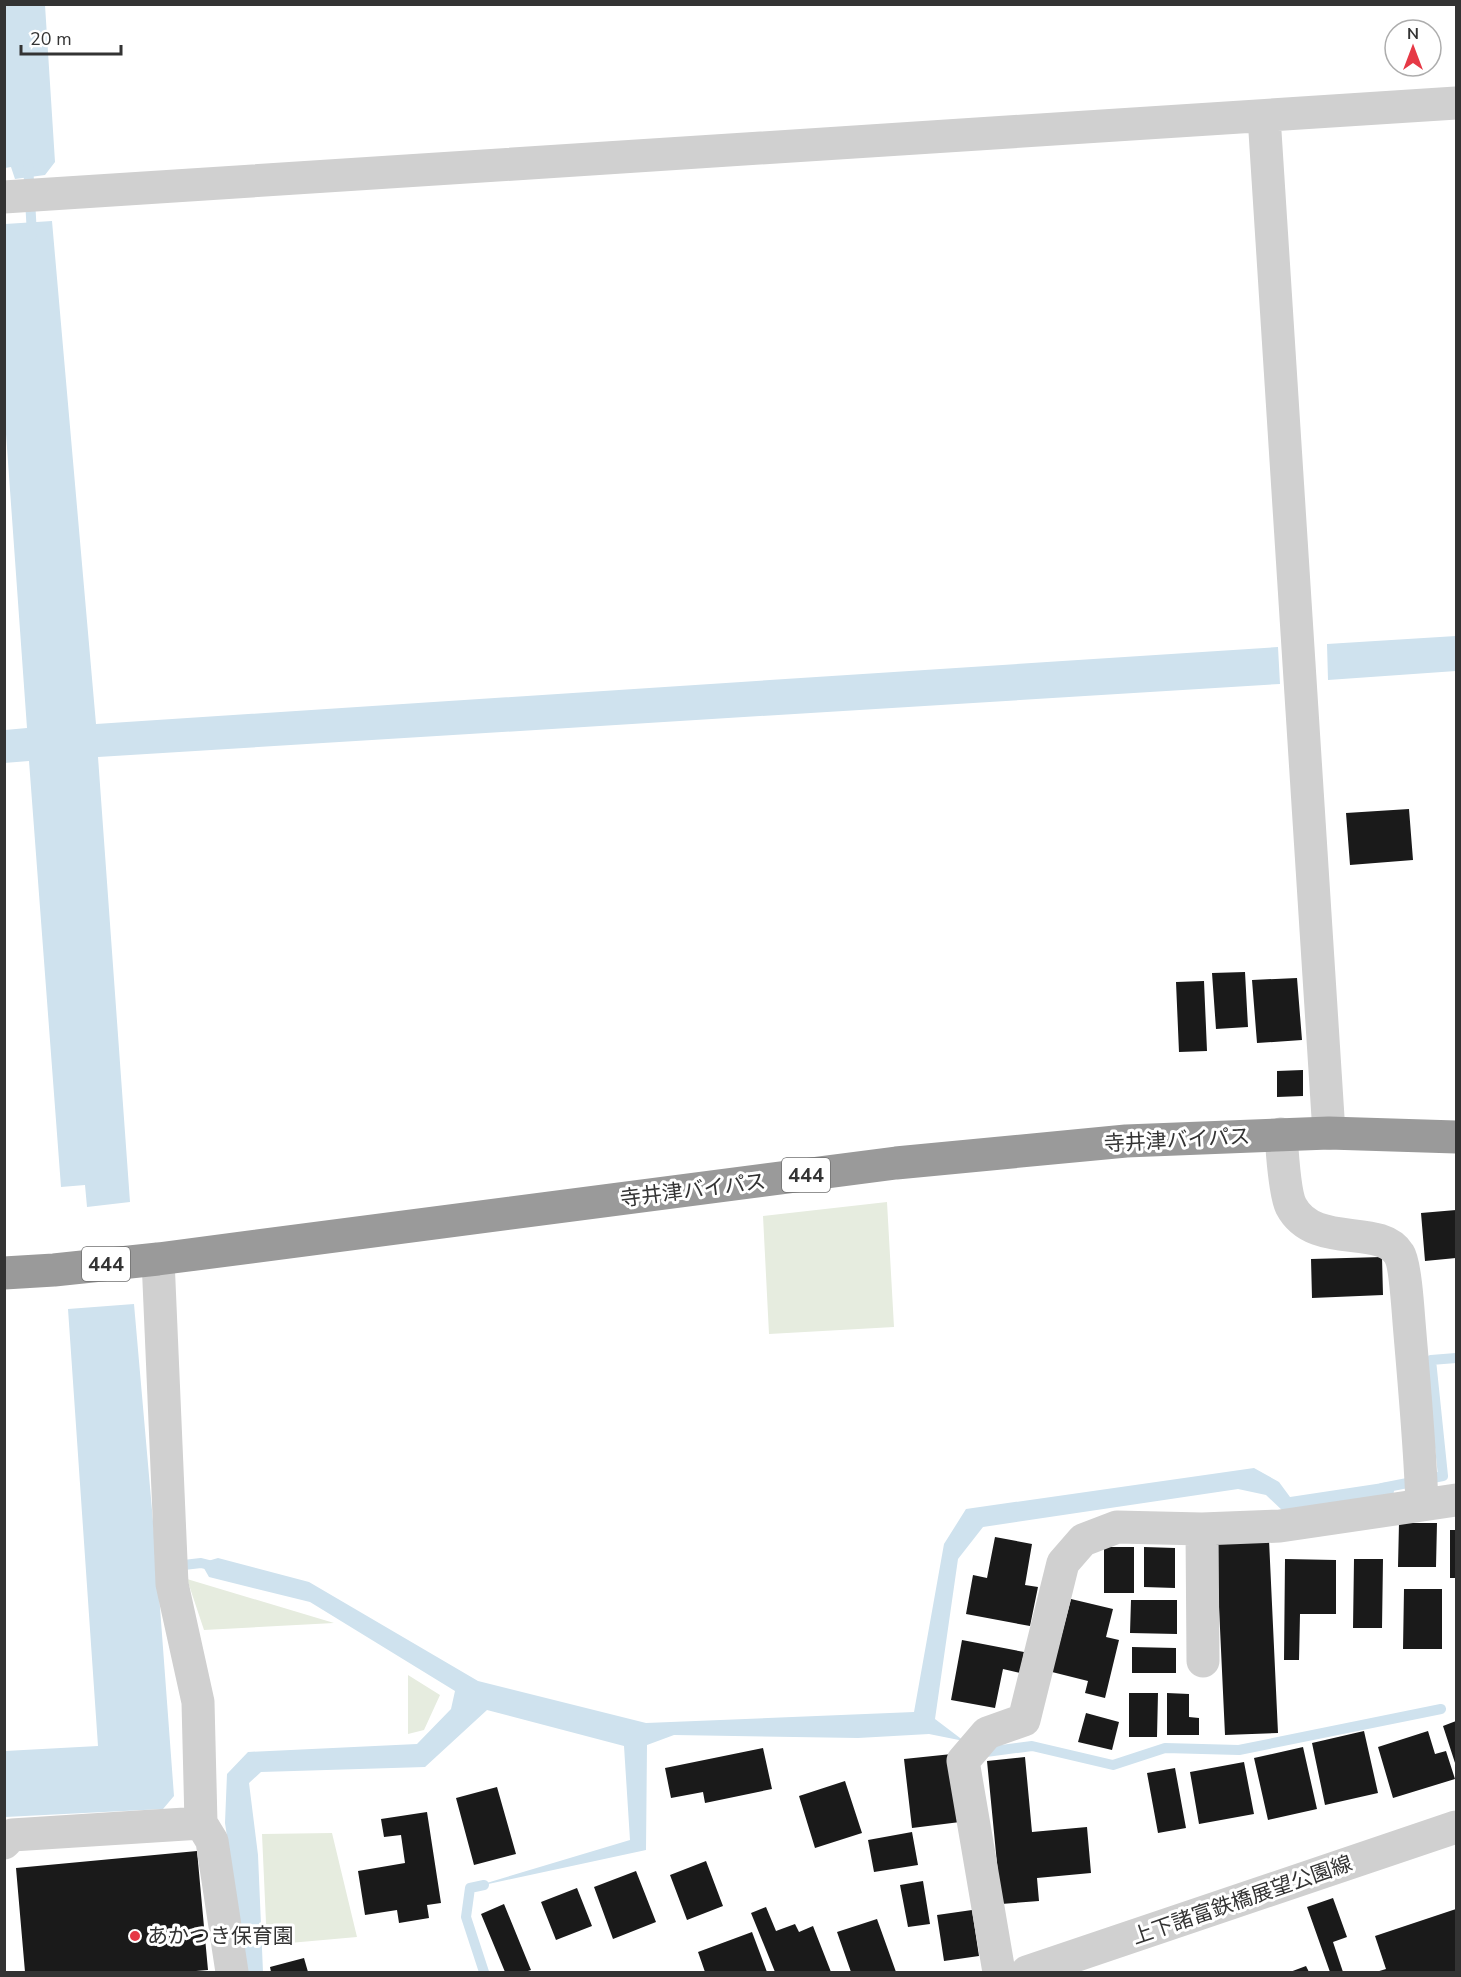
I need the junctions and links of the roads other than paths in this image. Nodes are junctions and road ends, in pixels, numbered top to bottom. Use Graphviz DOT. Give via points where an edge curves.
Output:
graph roads {
  1 [pos="1456,103"];
  2 [pos="1264,116"];
  3 [pos="19,196"];
  4 [pos="1329,1133"];
  5 [pos="1281,1134"];
  6 [pos="1456,1137"];
  7 [pos="158,1259"];
  8 [pos="4,1273"];
  9 [pos="1456,1500"];
  10 [pos="1422,1504"];
  11 [pos="1202,1529"];
  12 [pos="1203,1661"];
  13 [pos="201,1823"];
  14 [pos="1456,1827"];
  15 [pos="4,1843"];
  16 [pos="232,1972"];
  17 [pos="999,1972"];
  18 [pos="1027,1972"];
  1 -- 2 [label="street"];
  2 -- 3 [label="street"];
  2 -- 4 [label="street"];
  4 -- 5 [label="highway, 寺井津バイパス / 444"];
  4 -- 6 [label="highway, 寺井津バイパス / 444"];
  5 -- 7 [label="highway, 寺井津バイパス / 444" via="1126,1141 896,1164"];
  5 -- 10 [label="street" via="1291,1205 1303,1221 1326,1232 1386,1241 1400,1255 1407,1295"];
  7 -- 8 [label="highway, 寺井津バイパス / 444"];
  7 -- 13 [label="street" via="172,1569 198,1702"];
  9 -- 10 [label="street"];
  10 -- 11 [label="street" via="1280,1526"];
  11 -- 12 [label="street"];
  11 -- 17 [label="street" via="1117,1527 1083,1540 1063,1563 1024,1720 987,1733 963,1761"];
  13 -- 15 [label="street" via="12,1835"];
  13 -- 16 [label="street" via="212,1841"];
  14 -- 18 [label="street, 上下諸富鉄橋展望公園線"];
}
